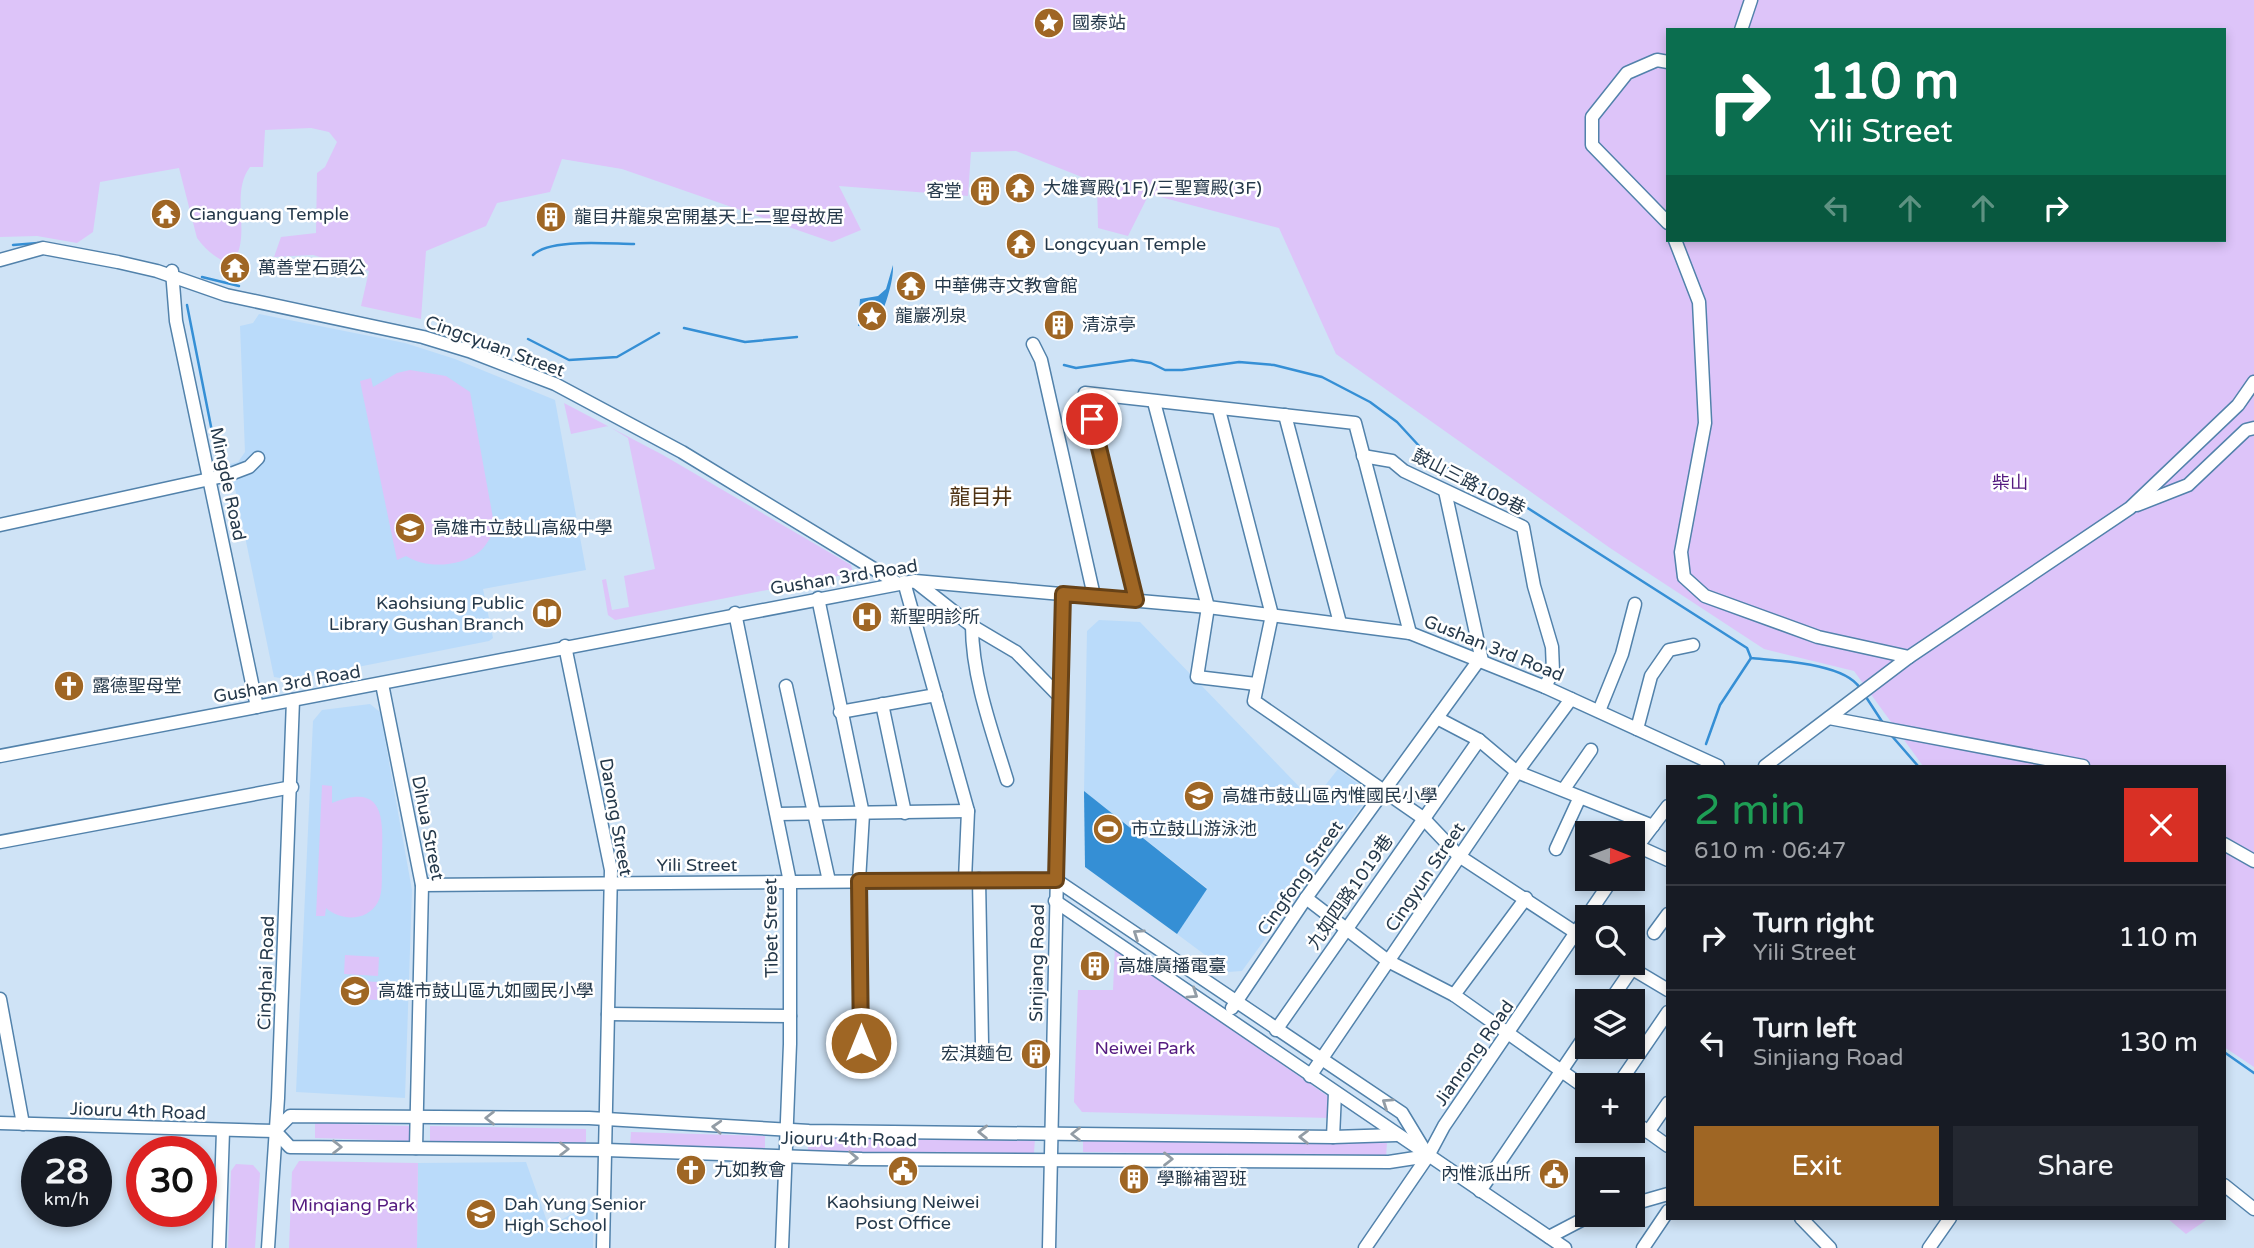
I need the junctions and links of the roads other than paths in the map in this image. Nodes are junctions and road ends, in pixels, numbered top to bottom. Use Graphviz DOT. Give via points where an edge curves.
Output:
graph roads {
  1 [pos="1751,0"];
  2 [pos="1742,28"];
  3 [pos="1666,62"];
  4 [pos="1666,221"];
  5 [pos="1676,242"];
  6 [pos="0,260"];
  7 [pos="172,271"];
  8 [pos="1033,344"];
  9 [pos="2254,382"];
  10 [pos="1154,402"];
  11 [pos="1219,410"];
  12 [pos="1284,415"];
  13 [pos="2254,428"];
  14 [pos="1363,456"];
  15 [pos="258,458"];
  16 [pos="208,480"];
  17 [pos="1445,491"];
  18 [pos="2130,508"];
  19 [pos="0,526"];
  20 [pos="905,582"];
  21 [pos="1063,594"];
  22 [pos="1094,596"];
  23 [pos="818,598"];
  24 [pos="1136,600"];
  25 [pos="1635,604"];
  26 [pos="1208,607"];
  27 [pos="735,613"];
  28 [pos="1272,615"];
  29 [pos="1339,623"];
  30 [pos="972,626"];
  31 [pos="1410,633"];
  32 [pos="1693,645"];
  33 [pos="565,646"];
  34 [pos="1909,657"];
  35 [pos="1480,660"];
  36 [pos="382,684"];
  37 [pos="1256,684"];
  38 [pos="786,686"];
  39 [pos="1545,687"];
  40 [pos="936,695"];
  41 [pos="1060,697"];
  42 [pos="1571,699"];
  43 [pos="293,700"];
  44 [pos="882,704"];
  45 [pos="257,707"];
  46 [pos="1599,711"];
  47 [pos="840,712"];
  48 [pos="1437,718"];
  49 [pos="1829,718"];
  50 [pos="1637,729"];
  51 [pos="1479,740"];
  52 [pos="1591,750"];
  53 [pos="0,756"];
  54 [pos="1698,762"];
  55 [pos="1766,765"];
  56 [pos="2079,765"];
  57 [pos="1517,772"];
  58 [pos="1007,780"];
  59 [pos="292,787"];
  60 [pos="1564,789"];
  61 [pos="1383,791"];
  62 [pos="1579,799"];
  63 [pos="1666,809"];
  64 [pos="968,811"];
  65 [pos="905,813"];
  66 [pos="777,814"];
  67 [pos="814,814"];
  68 [pos="863,814"];
  69 [pos="1423,818"];
  70 [pos="1653,826"];
  71 [pos="1645,836"];
  72 [pos="0,842"];
  73 [pos="2226,845"];
  74 [pos="1556,849"];
  75 [pos="1645,852"];
  76 [pos="1459,856"];
  77 [pos="1666,858"];
  78 [pos="2254,860"];
  79 [pos="972,880"];
  80 [pos="1056,880"];
  81 [pos="790,881"];
  82 [pos="829,881"];
  83 [pos="859,881"];
  84 [pos="610,883"];
  85 [pos="422,885"];
  86 [pos="1306,898"];
  87 [pos="1526,898"];
  88 [pos="1055,901"];
  89 [pos="1666,917"];
  90 [pos="1345,931"];
  91 [pos="1575,932"];
  92 [pos="1654,933"];
  93 [pos="1388,961"];
  94 [pos="1642,975"];
  95 [pos="1666,989"];
  96 [pos="1454,995"];
  97 [pos="0,999"];
  98 [pos="1237,1001"];
  99 [pos="608,1014"];
  100 [pos="1666,1015"];
  101 [pos="790,1016"];
  102 [pos="1226,1017"];
  103 [pos="1276,1030"];
  104 [pos="1509,1034"];
  105 [pos="861,1043"];
  106 [pos="982,1043"];
  107 [pos="1575,1050"];
  108 [pos="1322,1060"];
  109 [pos="1561,1070"];
  110 [pos="1626,1073"];
  111 [pos="1310,1076"];
  112 [pos="1575,1080"];
  113 [pos="1335,1093"];
  114 [pos="1666,1105"];
  115 [pos="416,1117"];
  116 [pos="607,1119"];
  117 [pos="0,1123"];
  118 [pos="23,1124"];
  119 [pos="786,1130"];
  120 [pos="1645,1130"];
  121 [pos="223,1131"];
  122 [pos="275,1131"];
  123 [pos="1648,1132"];
  124 [pos="1051,1134"];
  125 [pos="1396,1135"];
  126 [pos="1333,1137"];
  127 [pos="1666,1145"];
  128 [pos="416,1148"];
  129 [pos="606,1150"];
  130 [pos="784,1155"];
  131 [pos="1428,1156"];
  132 [pos="1051,1159"];
  133 [pos="2226,1187"];
  134 [pos="1480,1191"];
  135 [pos="1666,1195"];
  136 [pos="1645,1201"];
  137 [pos="2254,1209"];
  138 [pos="1666,1214"];
  139 [pos="1804,1220"];
  140 [pos="1949,1220"];
  141 [pos="1575,1223"];
  142 [pos="1549,1237"];
  143 [pos="219,1248"];
  144 [pos="268,1248"];
  145 [pos="604,1248"];
  146 [pos="782,1248"];
  147 [pos="1049,1248"];
  148 [pos="1365,1248"];
  149 [pos="1565,1248"];
  150 [pos="1643,1248"];
  151 [pos="1830,1248"];
  152 [pos="1930,1248"];
  1 -- 2 [label="street"];
  3 -- 4 [label="street" via="1657,60 1627,73 1592,117 1592,145"];
  5 -- 34 [label="street" via="1699,302 1705,423 1681,552 1684,578 1704,596 1818,637"];
  6 -- 7 [label="street, Cingcyuan Street" via="43,248"];
  7 -- 16 [label="street, Mingde Road" via="176,321"];
  7 -- 20 [label="street, Cingcyuan Street" via="226,295 423,337 555,384"];
  8 -- 22 [label="street"];
  9 -- 18 [label="street" via="2238,405"];
  10 -- 11 [label="street"];
  10 -- 24 [label="street" via="1085,393"];
  10 -- 26 [label="street"];
  11 -- 12 [label="street"];
  11 -- 28 [label="street"];
  12 -- 14 [label="street" via="1355,423"];
  12 -- 29 [label="street"];
  13 -- 18 [label="street" via="2246,430 2188,485"];
  14 -- 17 [label="street, 鼓山三路109巷" via="1392,461"];
  14 -- 31 [label="street"];
  15 -- 16 [label="street" via="249,467"];
  16 -- 19 [label="street"];
  16 -- 45 [label="street, Mingde Road"];
  17 -- 35 [label="street"];
  17 -- 39 [label="street, 鼓山三路109巷" via="1515,522 1526,534 1534,586 1552,647 1553,671"];
  18 -- 34 [label="street"];
  20 -- 21 [label="street, Gushan 3rd Road"];
  20 -- 23 [label="street, Gushan 3rd Road"];
  20 -- 30 [label="street, Cingcyuan Street"];
  20 -- 40 [label="street"];
  21 -- 22 [label="street, Gushan 3rd Road"];
  21 -- 41 [label="street, Sinjiang Road"];
  22 -- 24 [label="street, Gushan 3rd Road"];
  23 -- 27 [label="street, Gushan 3rd Road"];
  23 -- 47 [label="street"];
  24 -- 26 [label="street, Gushan 3rd Road"];
  25 -- 46 [label="street" via="1622,654"];
  26 -- 28 [label="street, Gushan 3rd Road"];
  26 -- 37 [label="street" via="1197,677"];
  27 -- 33 [label="street, Gushan 3rd Road"];
  27 -- 66 [label="street, Tibet Street"];
  28 -- 29 [label="street, Gushan 3rd Road"];
  28 -- 37 [label="street"];
  29 -- 31 [label="street, Gushan 3rd Road"];
  30 -- 41 [label="street, Cingcyuan Street" via="1016,652"];
  30 -- 58 [label="street" via="980,681"];
  31 -- 35 [label="street, Gushan 3rd Road"];
  32 -- 50 [label="street" via="1669,650 1651,676"];
  33 -- 36 [label="street, Gushan 3rd Road"];
  33 -- 84 [label="street, Darong Street"];
  34 -- 49 [label="street"];
  35 -- 39 [label="street, Gushan 3rd Road"];
  35 -- 48 [label="street, Cingfong Street"];
  36 -- 43 [label="street, Gushan 3rd Road"];
  36 -- 85 [label="street, Dihua Street"];
  37 -- 61 [label="street" via="1254,701"];
  38 -- 67 [label="street"];
  39 -- 42 [label="street, Gushan 3rd Road"];
  40 -- 44 [label="street"];
  40 -- 64 [label="street"];
  41 -- 80 [label="street, Sinjiang Road"];
  42 -- 46 [label="street, Gushan 3rd Road"];
  42 -- 57 [label="street, Cingyun Street"];
  43 -- 45 [label="street, Gushan 3rd Road"];
  43 -- 59 [label="street, Cinghai Road"];
  44 -- 47 [label="street"];
  44 -- 65 [label="street"];
  45 -- 53 [label="street, Gushan 3rd Road"];
  46 -- 50 [label="street, Gushan 3rd Road"];
  47 -- 68 [label="street"];
  48 -- 51 [label="street"];
  48 -- 61 [label="street, Cingfong Street"];
  49 -- 55 [label="street"];
  49 -- 56 [label="street"];
  50 -- 54 [label="street, Gushan 3rd Road"];
  51 -- 57 [label="street"];
  51 -- 69 [label="street, 九如四路1019巷"];
  52 -- 60 [label="street"];
  57 -- 60 [label="street"];
  57 -- 76 [label="street, Cingyun Street"];
  59 -- 72 [label="street"];
  59 -- 122 [label="street, Cinghai Road"];
  60 -- 62 [label="street"];
  61 -- 69 [label="street"];
  61 -- 86 [label="street, Cingfong Street"];
  62 -- 70 [label="street"];
  62 -- 74 [label="street"];
  63 -- 70 [label="street"];
  64 -- 65 [label="street"];
  64 -- 79 [label="street"];
  65 -- 68 [label="street"];
  66 -- 67 [label="street"];
  66 -- 81 [label="street, Tibet Street"];
  67 -- 68 [label="street"];
  67 -- 82 [label="street"];
  68 -- 83 [label="street"];
  69 -- 76 [label="street"];
  69 -- 90 [label="street, 九如四路1019巷"];
  70 -- 71 [label="street"];
  73 -- 78 [label="street"];
  75 -- 77 [label="street"];
  76 -- 87 [label="street"];
  76 -- 93 [label="street, Cingyun Street"];
  79 -- 80 [label="street, Yili Street"];
  79 -- 83 [label="street, Yili Street"];
  79 -- 106 [label="street" via="981,953"];
  80 -- 88 [label="street, Sinjiang Road"];
  98 -- 80 [label="street, one-way"];
  81 -- 82 [label="street, Yili Street"];
  81 -- 84 [label="street, Yili Street"];
  81 -- 101 [label="street, Tibet Street"];
  82 -- 83 [label="street, Yili Street"];
  83 -- 105 [label="street"];
  84 -- 85 [label="street, Yili Street"];
  84 -- 99 [label="street, Darong Street"];
  85 -- 115 [label="street, Dihua Street"];
  86 -- 90 [label="street"];
  86 -- 98 [label="street, Cingfong Street"];
  87 -- 91 [label="street"];
  87 -- 96 [label="street"];
  88 -- 102 [label="street, one-way"];
  88 -- 124 [label="street, Sinjiang Road"];
  89 -- 92 [label="street"];
  90 -- 93 [label="street"];
  90 -- 103 [label="street, 九如四路1019巷"];
  91 -- 104 [label="street, Jianrong Road"];
  93 -- 96 [label="street"];
  93 -- 108 [label="street, Cingyun Street"];
  94 -- 95 [label="street"];
  96 -- 104 [label="street"];
  97 -- 118 [label="street"];
  98 -- 102 [label="street, Cingfong Street"];
  98 -- 103 [label="street"];
  99 -- 101 [label="street"];
  99 -- 116 [label="street, Darong Street"];
  100 -- 110 [label="street"];
  101 -- 119 [label="street, Tibet Street"];
  102 -- 111 [label="street"];
  103 -- 108 [label="street"];
  104 -- 109 [label="street"];
  104 -- 131 [label="street, Jianrong Road"];
  107 -- 109 [label="street"];
  108 -- 111 [label="street, Cingyun Street"];
  131 -- 108 [label="street, one-way" via="1402,1113"];
  109 -- 112 [label="street"];
  109 -- 134 [label="street"];
  111 -- 113 [label="street"];
  113 -- 125 [label="street"];
  113 -- 126 [label="street"];
  114 -- 123 [label="street"];
  116 -- 115 [label="street, Jiouru 4th Road, one-way"];
  115 -- 122 [label="street, Jiouru 4th Road" via="290,1116"];
  115 -- 128 [label="street, Dihua Street"];
  119 -- 116 [label="street, Jiouru 4th Road, one-way"];
  116 -- 129 [label="street, Darong Street"];
  117 -- 118 [label="street, Jiouru 4th Road"];
  118 -- 121 [label="street, Jiouru 4th Road"];
  124 -- 119 [label="street, Jiouru 4th Road, one-way"];
  119 -- 130 [label="street, Tibet Street"];
  120 -- 123 [label="street"];
  121 -- 122 [label="street, Jiouru 4th Road"];
  121 -- 143 [label="street"];
  122 -- 128 [label="street, Jiouru 4th Road, one-way" via="290,1147"];
  122 -- 144 [label="street, Cinghai Road"];
  123 -- 127 [label="street"];
  126 -- 124 [label="street, Jiouru 4th Road, one-way"];
  124 -- 132 [label="street, Sinjiang Road"];
  125 -- 126 [label="street, Jiouru 4th Road"];
  125 -- 131 [label="street"];
  128 -- 129 [label="street, Jiouru 4th Road, one-way"];
  129 -- 130 [label="street, Jiouru 4th Road"];
  129 -- 145 [label="street, Darong Street"];
  130 -- 132 [label="street, Jiouru 4th Road, one-way"];
  130 -- 146 [label="street, Tibet Street"];
  132 -- 131 [label="street, Jiouru 4th Road, one-way" via="1389,1162"];
  131 -- 134 [label="street"];
  131 -- 148 [label="street, Jianrong Road"];
  132 -- 147 [label="street, Sinjiang Road"];
  133 -- 137 [label="street"];
  134 -- 142 [label="street"];
  135 -- 136 [label="street"];
  138 -- 150 [label="street"];
  139 -- 151 [label="street"];
  140 -- 152 [label="street"];
  141 -- 142 [label="street"];
  142 -- 149 [label="street"];
}
